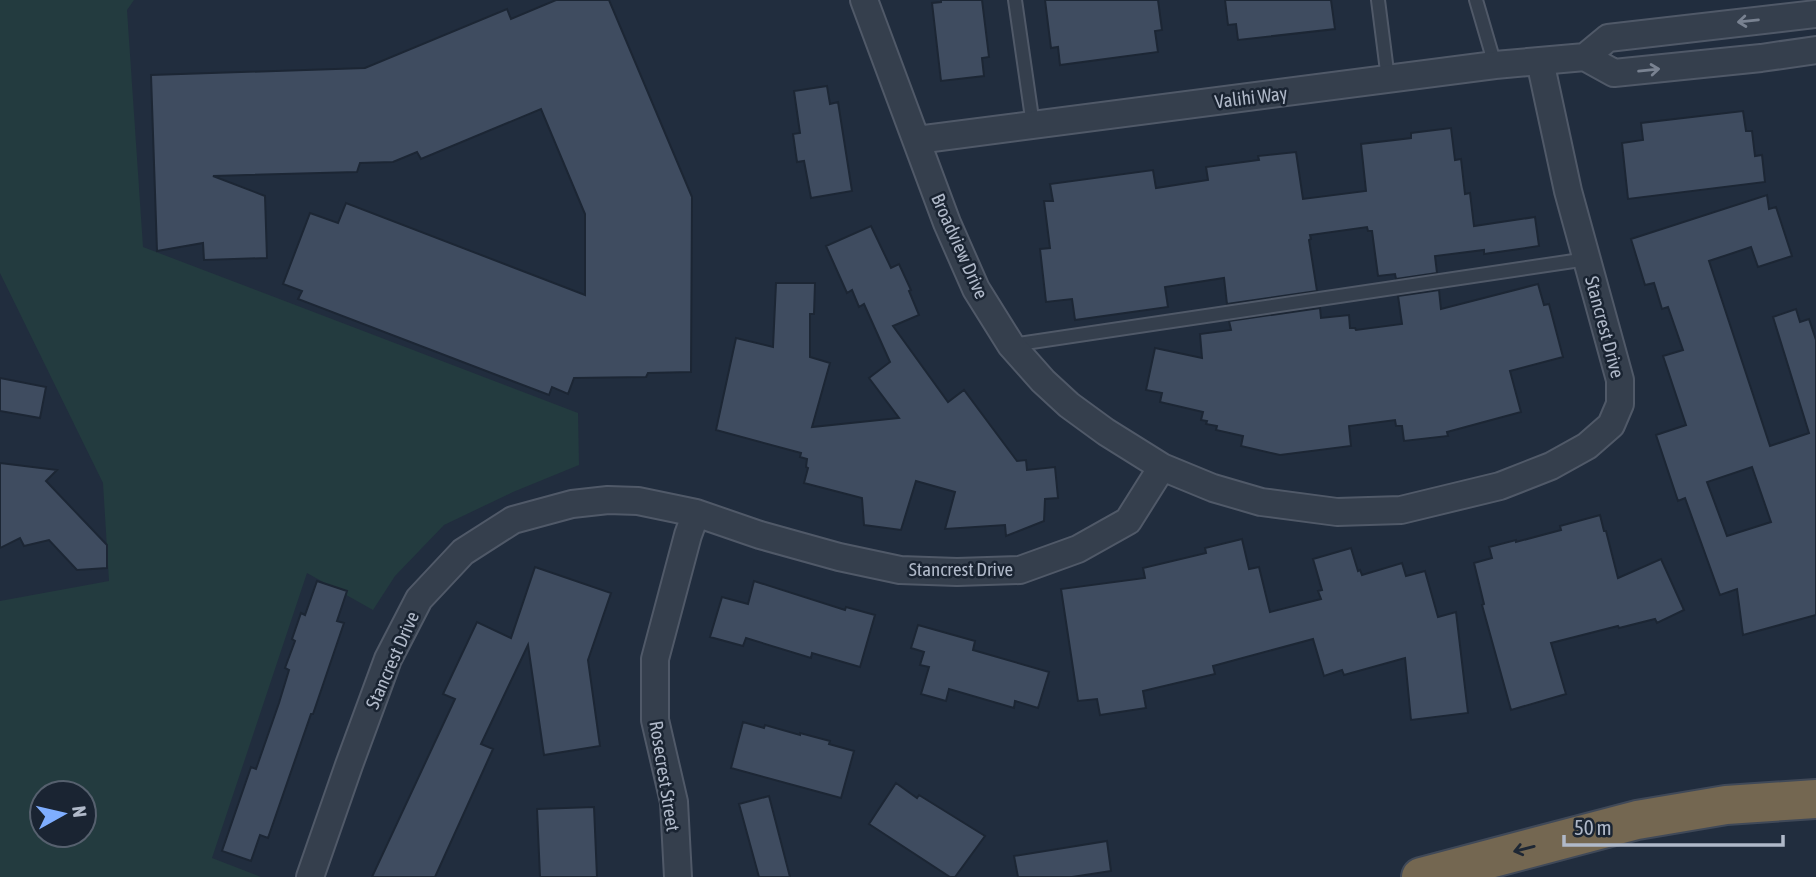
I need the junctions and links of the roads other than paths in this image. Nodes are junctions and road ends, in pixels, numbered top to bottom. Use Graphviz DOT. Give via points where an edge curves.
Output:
graph roads {
  1 [pos="864,0"];
  2 [pos="1015,0"];
  3 [pos="1378,0"];
  4 [pos="1476,0"];
  5 [pos="1816,14"];
  6 [pos="1816,50"];
  7 [pos="1586,57"];
  8 [pos="1540,61"];
  9 [pos="1495,65"];
  10 [pos="1388,79"];
  11 [pos="1032,125"];
  12 [pos="917,140"];
  13 [pos="1587,259"];
  14 [pos="1011,345"];
  15 [pos="1162,467"];
  16 [pos="696,513"];
  17 [pos="1816,799"];
  18 [pos="310,877"];
  19 [pos="678,877"];
  20 [pos="1422,877"];
  1 -- 12 [label="street, Broadview Drive"];
  2 -- 11 [label="lane"];
  3 -- 10 [label="lane"];
  4 -- 9 [label="lane"];
  5 -- 7 [label="street, one-way" via="1608,37"];
  7 -- 6 [label="street, one-way" via="1614,74"];
  7 -- 8 [label="street, Valihi Way"];
  8 -- 9 [label="street, Valihi Way"];
  8 -- 13 [label="street, Stancrest Drive"];
  9 -- 10 [label="street, Valihi Way"];
  10 -- 11 [label="street, Valihi Way"];
  11 -- 12 [label="street, Valihi Way"];
  12 -- 14 [label="street, Broadview Drive" via="976,289"];
  13 -- 14 [label="lane"];
  13 -- 15 [label="street, Stancrest Drive" via="1620,380 1620,404 1611,425 1587,446 1551,466 1500,486 1401,510 1337,512 1261,502"];
  14 -- 15 [label="street, Broadview Drive" via="1069,405"];
  15 -- 16 [label="street, Stancrest Drive" via="1128,521 1078,549 1020,570 900,569 773,539"];
  16 -- 18 [label="street, Stancrest Drive" via="638,501 572,504 513,520 463,552 419,599 388,659"];
  16 -- 19 [label="street, Rosecrest Street" via="655,659 655,720 674,802"];
  17 -- 20 [label="highway, one-way" via="1726,805 1637,820"];
}
